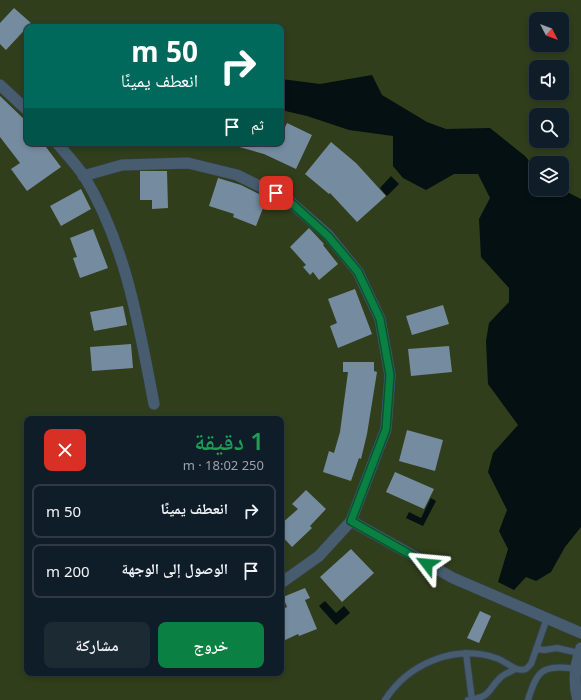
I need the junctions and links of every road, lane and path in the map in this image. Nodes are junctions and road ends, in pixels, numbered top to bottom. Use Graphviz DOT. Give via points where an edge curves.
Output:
graph roads {
  1 [pos="0,85"];
  2 [pos="24,107"];
  3 [pos="59,146"];
  4 [pos="83,176"];
  5 [pos="154,404"];
  6 [pos="351,521"];
  7 [pos="284,581"];
  8 [pos="547,618"];
  9 [pos="581,633"];
  10 [pos="536,648"];
  11 [pos="580,650"];
  12 [pos="466,653"];
  13 [pos="515,669"];
  14 [pos="576,669"];
  15 [pos="385,700"];
  16 [pos="468,700"];
  17 [pos="472,700"];
  18 [pos="528,700"];
  19 [pos="578,700"];
  1 -- 2 [label="street"];
  3 -- 4 [label="street"];
  4 -- 5 [label="street" via="111,228 137,313"];
  4 -- 6 [label="street" via="122,165 188,163 237,175 288,200 328,236 358,272 380,319 390,375 386,429"];
  6 -- 7 [label="street" via="319,556"];
  6 -- 8 [label="street" via="453,578"];
  8 -- 9 [label="street"];
  8 -- 10 [label="lane"];
  10 -- 11 [label="lane"];
  10 -- 13 [label="lane" via="529,667 523,670"];
  11 -- 14 [label="street"];
  12 -- 13 [label="lane" via="496,658"];
  12 -- 15 [label="lane" via="444,656 419,666 398,683"];
  12 -- 17 [label="lane"];
  13 -- 17 [label="lane" via="500,678 488,694"];
  14 -- 18 [label="lane" via="546,669 539,676"];
  14 -- 19 [label="street"];
  16 -- 17 [label="lane"];
}
